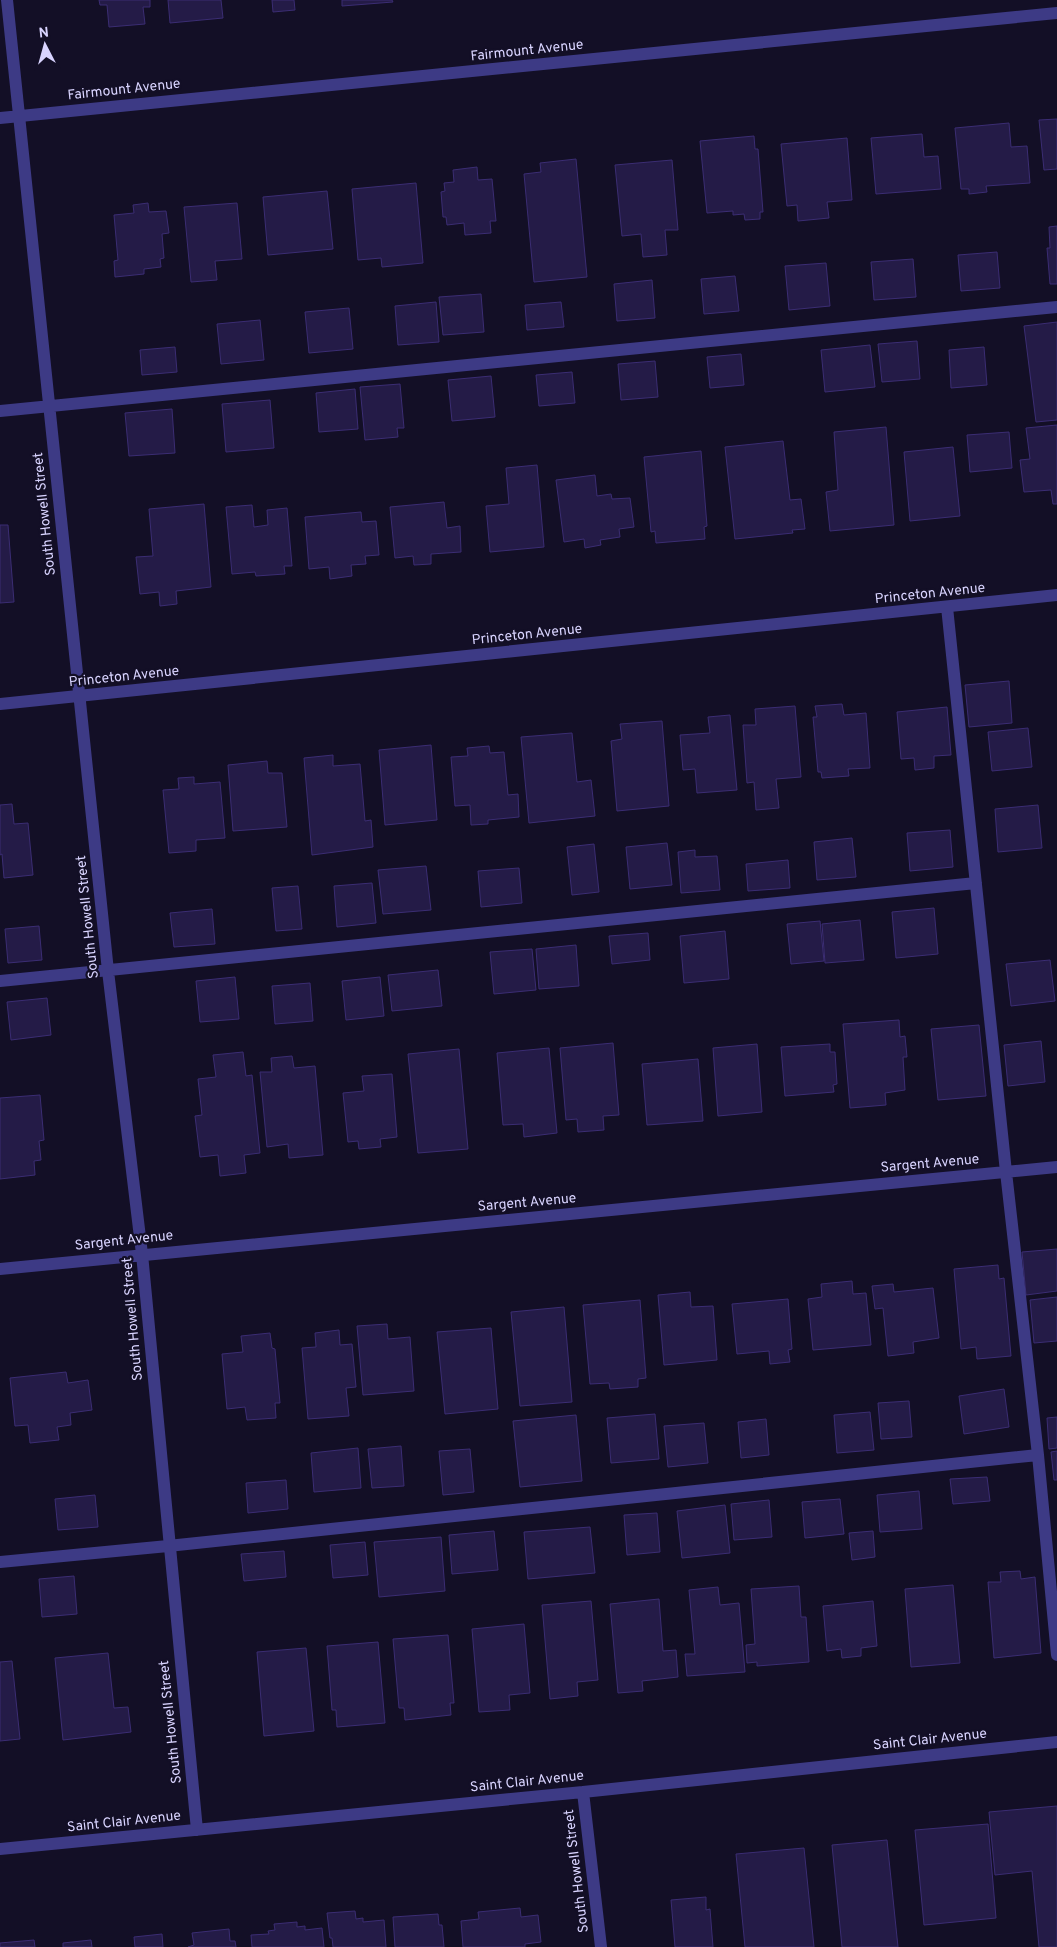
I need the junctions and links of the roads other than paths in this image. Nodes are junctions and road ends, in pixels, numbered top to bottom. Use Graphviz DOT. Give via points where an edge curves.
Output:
graph roads {
  1 [pos="7,0"];
  2 [pos="1057,14"];
  3 [pos="20,116"];
  4 [pos="0,118"];
  5 [pos="1057,307"];
  6 [pos="49,407"];
  7 [pos="0,411"];
  8 [pos="1057,596"];
  9 [pos="947,607"];
  10 [pos="80,697"];
  11 [pos="0,704"];
  12 [pos="976,883"];
  13 [pos="108,971"];
  14 [pos="0,981"];
  15 [pos="1057,1167"];
  16 [pos="1006,1172"];
  17 [pos="142,1254"];
  18 [pos="0,1269"];
  19 [pos="1038,1455"];
  20 [pos="168,1546"];
  21 [pos="0,1562"];
  22 [pos="1057,1655"];
  23 [pos="1057,1742"];
  24 [pos="583,1792"];
  25 [pos="196,1830"];
  26 [pos="0,1850"];
  27 [pos="601,1947"];
  1 -- 3 [label="street, South Howell Street"];
  2 -- 3 [label="street, Fairmount Avenue"];
  3 -- 4 [label="street, Fairmount Avenue"];
  3 -- 6 [label="street, South Howell Street"];
  5 -- 6 [label="street"];
  6 -- 7 [label="street"];
  6 -- 10 [label="street, South Howell Street"];
  8 -- 9 [label="street, Princeton Avenue"];
  9 -- 10 [label="street, Princeton Avenue"];
  9 -- 12 [label="street"];
  10 -- 11 [label="street, Princeton Avenue"];
  10 -- 13 [label="street, South Howell Street"];
  12 -- 13 [label="street"];
  12 -- 16 [label="street"];
  13 -- 14 [label="street"];
  13 -- 17 [label="street, South Howell Street"];
  15 -- 16 [label="street, Sargent Avenue"];
  16 -- 17 [label="street, Sargent Avenue"];
  16 -- 19 [label="street"];
  17 -- 18 [label="street, Sargent Avenue"];
  17 -- 20 [label="street, South Howell Street"];
  19 -- 20 [label="street"];
  19 -- 22 [label="street"];
  20 -- 21 [label="street"];
  20 -- 25 [label="street, South Howell Street"];
  23 -- 24 [label="street, Saint Clair Avenue"];
  24 -- 25 [label="street, Saint Clair Avenue"];
  24 -- 27 [label="street, South Howell Street"];
  25 -- 26 [label="street, Saint Clair Avenue"];
}
